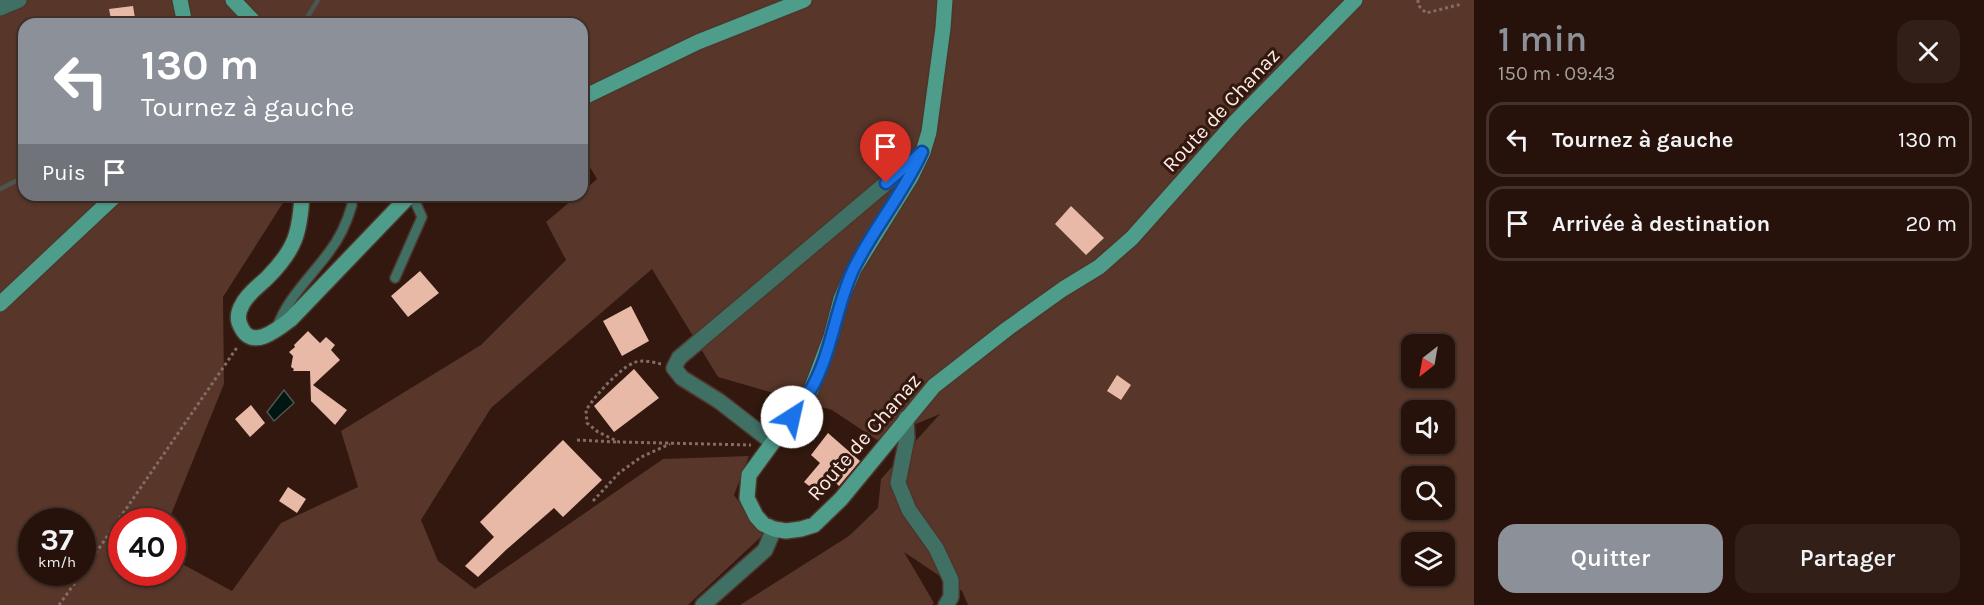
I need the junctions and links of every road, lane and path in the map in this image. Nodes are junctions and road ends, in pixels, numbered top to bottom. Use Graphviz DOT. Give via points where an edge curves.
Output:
graph roads {
  1 [pos="18,0"];
  2 [pos="180,0"];
  3 [pos="233,0"];
  4 [pos="804,0"];
  5 [pos="945,0"];
  6 [pos="1355,0"];
  7 [pos="1418,0"];
  8 [pos="1462,4"];
  9 [pos="0,8"];
  10 [pos="184,18"];
  11 [pos="250,18"];
  12 [pos="588,95"];
  13 [pos="922,152"];
  14 [pos="110,201"];
  15 [pos="302,201"];
  16 [pos="405,201"];
  17 [pos="414,201"];
  18 [pos="352,205"];
  19 [pos="395,278"];
  20 [pos="0,304"];
  21 [pos="275,331"];
  22 [pos="245,334"];
  23 [pos="674,368"];
  24 [pos="906,418"];
  25 [pos="577,440"];
  26 [pos="619,442"];
  27 [pos="671,443"];
  28 [pos="771,443"];
  29 [pos="593,501"];
  30 [pos="774,530"];
  31 [pos="96,552"];
  32 [pos="73,586"];
  33 [pos="59,605"];
  34 [pos="703,605"];
  35 [pos="946,605"];
  1 -- 9 [label="street"];
  2 -- 10 [label="street"];
  3 -- 11 [label="street"];
  4 -- 12 [label="street" via="698,42"];
  5 -- 13 [label="street" via="929,132"];
  6 -- 24 [label="street, Route de Chanaz" via="1237,120 1132,238 1099,267 958,366"];
  7 -- 8 [label="path" via="1426,13"];
  13 -- 23 [label="street" via="679,358"];
  13 -- 28 [label="street" via="911,177 854,269 811,390"];
  14 -- 20 [label="street"];
  15 -- 22 [label="street" via="301,222 289,253 243,303 238,317"];
  16 -- 21 [label="street"];
  17 -- 19 [label="lane" via="422,217"];
  18 -- 21 [label="lane" via="346,225 281,313"];
  21 -- 22 [label="street" via="265,337"];
  22 -- 31 [label="path"];
  23 -- 26 [label="path" via="650,361 633,363 594,399 586,410 587,423"];
  23 -- 28 [label="street" via="682,378 719,400"];
  24 -- 30 [label="street, Route de Chanaz" via="841,499 814,525"];
  24 -- 35 [label="street" via="907,438 898,483 909,510 936,548 951,580 951,597"];
  25 -- 26 [label="path"];
  26 -- 27 [label="path"];
  27 -- 28 [label="path"];
  27 -- 29 [label="path" via="619,472"];
  28 -- 30 [label="street" via="749,475 747,498 756,516"];
  30 -- 34 [label="street" via="765,550"];
  32 -- 33 [label="path"];
}
